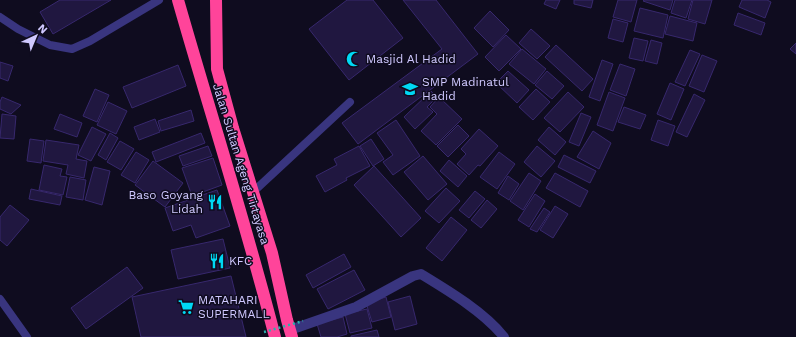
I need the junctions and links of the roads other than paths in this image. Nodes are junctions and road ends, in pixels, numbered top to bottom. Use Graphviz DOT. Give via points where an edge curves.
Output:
graph roads {
  1 [pos="159,0"];
  2 [pos="178,0"];
  3 [pos="216,0"];
  4 [pos="0,17"];
  5 [pos="350,102"];
  6 [pos="253,192"];
  7 [pos="0,299"];
  8 [pos="291,333"];
  9 [pos="270,335"];
  10 [pos="27,337"];
  11 [pos="504,337"];
  1 -- 4 [label="lane" via="72,49 50,45"];
  2 -- 9 [label="highway, Jalan Sultan Ageng Tirtayasa" via="255,259"];
  3 -- 6 [label="highway, Jalan Sultan Ageng Tirtayasa" via="217,69"];
  5 -- 6 [label="lane"];
  6 -- 8 [label="highway, Jalan Sultan Ageng Tirtayasa" via="272,253"];
  7 -- 10 [label="lane"];
  8 -- 11 [label="street" via="356,307 413,276 422,274 452,293 496,327"];
}
